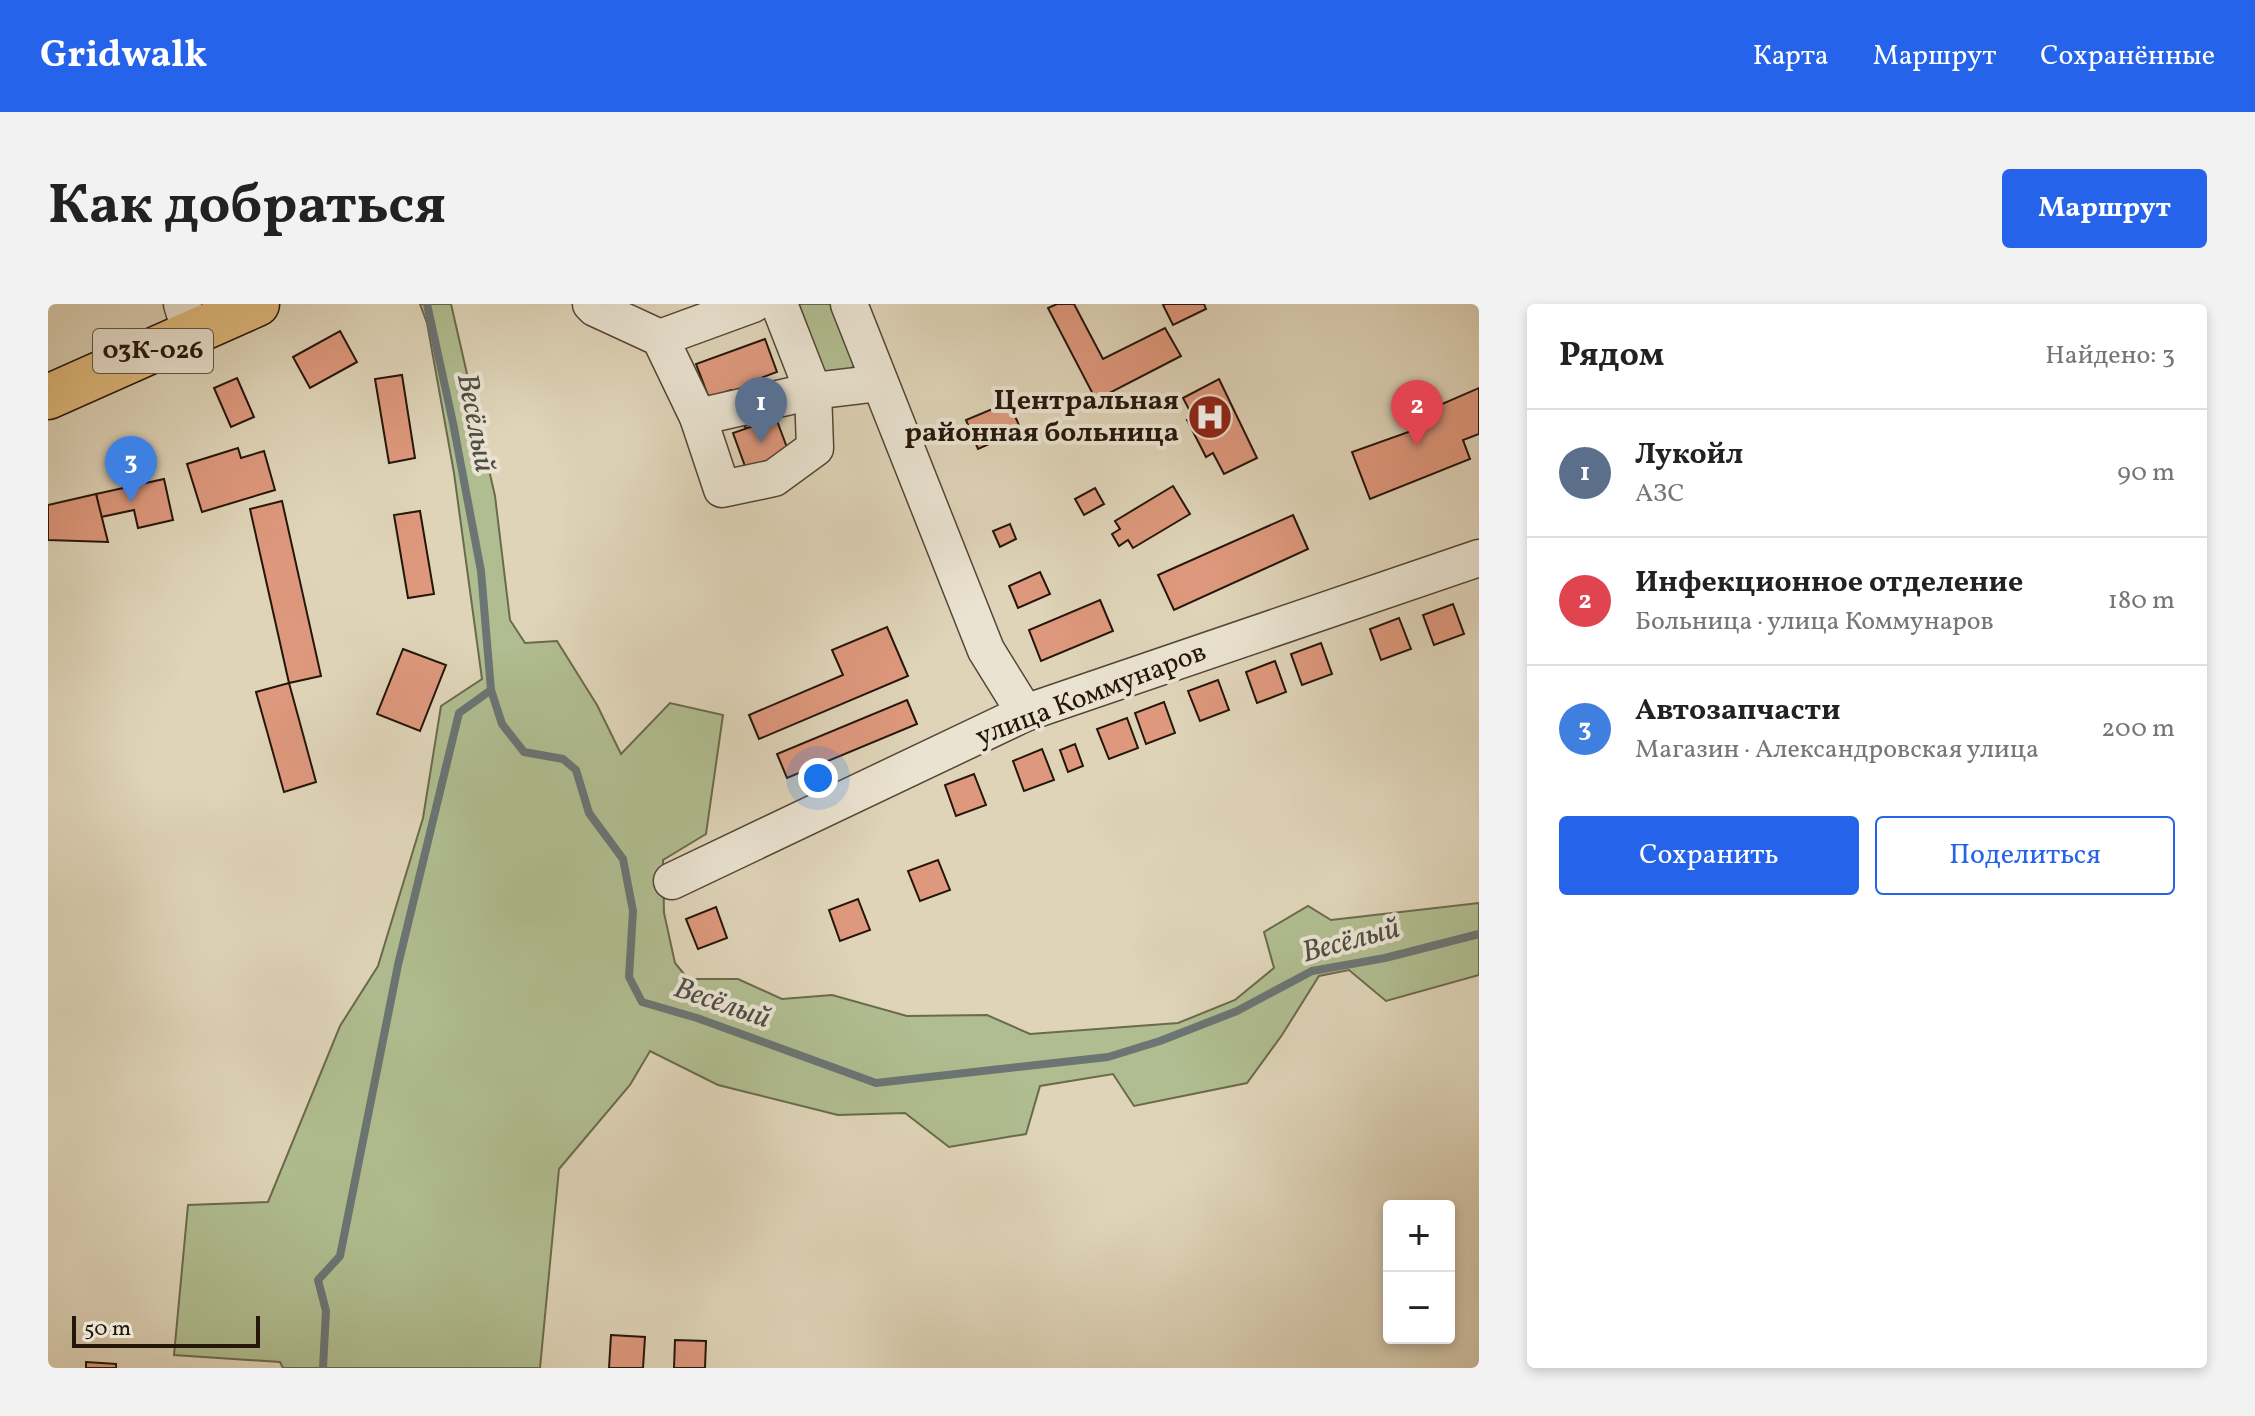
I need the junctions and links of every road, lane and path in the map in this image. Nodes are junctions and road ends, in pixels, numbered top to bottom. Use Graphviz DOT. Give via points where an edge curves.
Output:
graph roads {
  1 [pos="257,304"];
  2 [pos="591,304"];
  3 [pos="753,304"];
  4 [pos="779,304"];
  5 [pos="849,304"];
  6 [pos="186,319"];
  7 [pos="660,338"];
  8 [pos="880,383"];
  9 [pos="813,391"];
  10 [pos="48,397"];
  11 [pos="698,417"];
  12 [pos="1479,558"];
  13 [pos="1025,713"];
  14 [pos="672,881"];
  1 -- 6 [label="main road, 03К-026"];
  2 -- 7 [label="street"];
  3 -- 7 [label="street"];
  4 -- 9 [label="street"];
  5 -- 8 [label="street"];
  6 -- 10 [label="main road, 03К-026"];
  7 -- 11 [label="street"];
  8 -- 9 [label="street"];
  8 -- 13 [label="street" via="986,650"];
  9 -- 11 [label="street"];
  9 -- 11 [label="street" via="815,448 774,478 722,489"];
  12 -- 13 [label="street, улица Коммунаров"];
  13 -- 14 [label="street, улица Коммунаров"];
}
